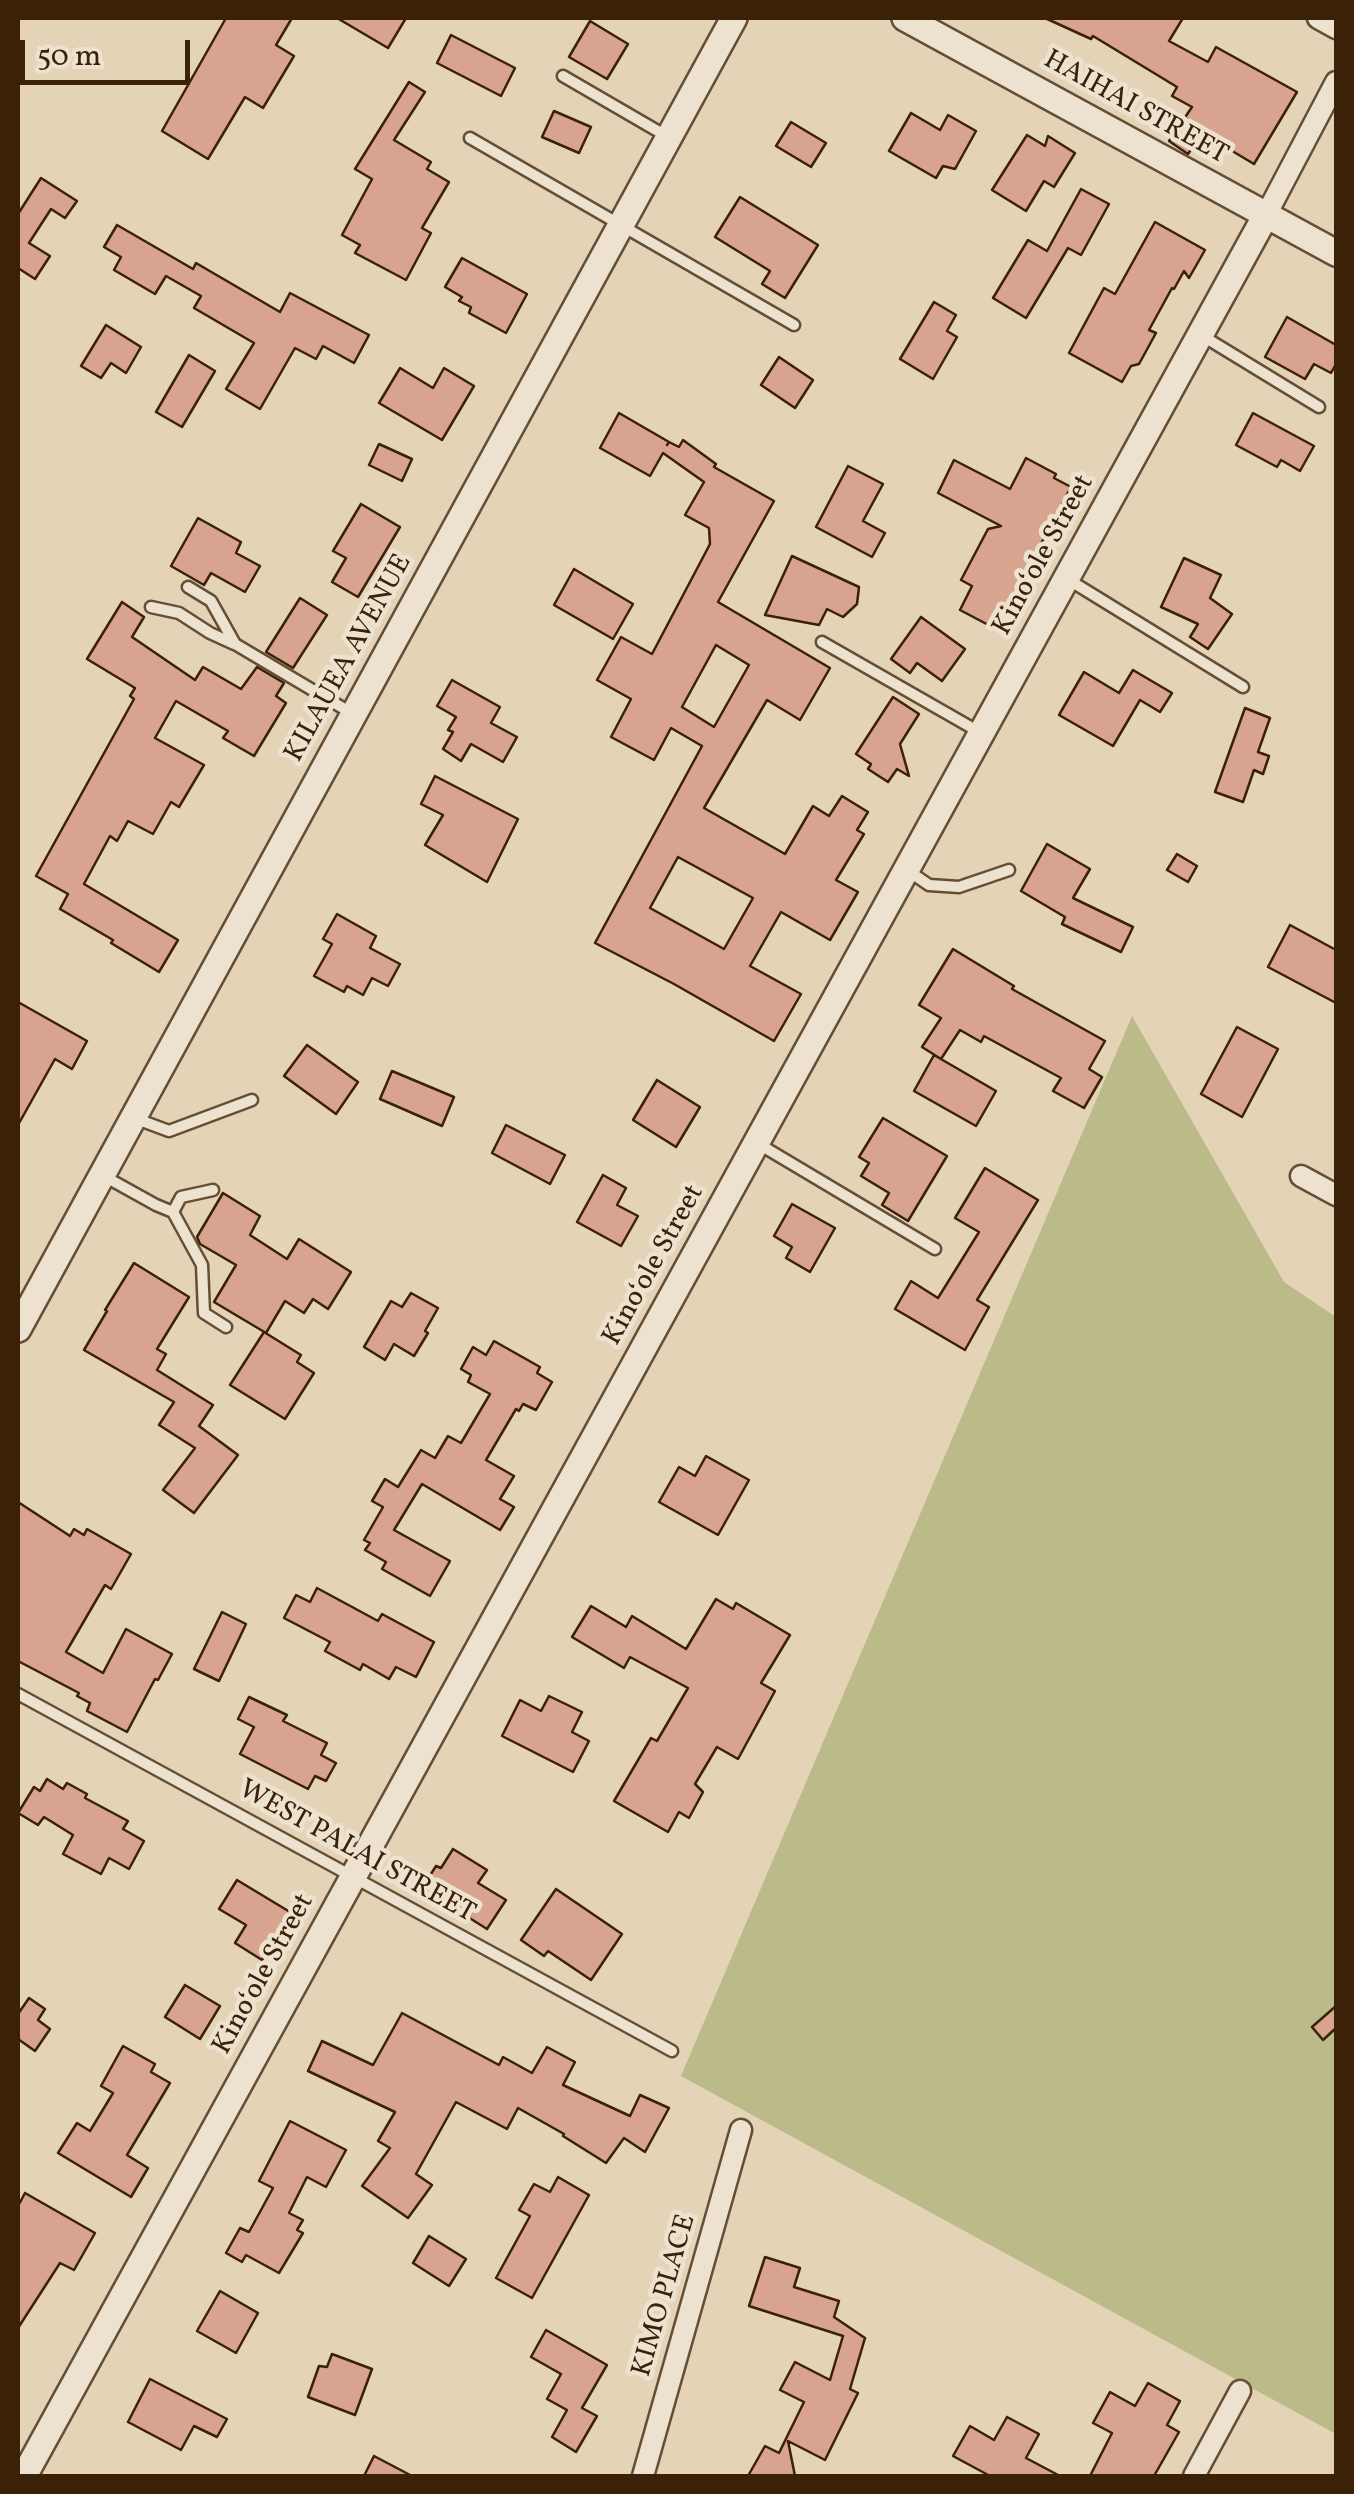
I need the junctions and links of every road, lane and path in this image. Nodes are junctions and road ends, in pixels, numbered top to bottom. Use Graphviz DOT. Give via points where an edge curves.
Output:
graph roads {
  1 [pos="734,18"];
  2 [pos="905,18"];
  3 [pos="1318,18"];
  4 [pos="1336,28"];
  5 [pos="562,76"];
  6 [pos="1336,82"];
  7 [pos="669,137"];
  8 [pos="470,138"];
  9 [pos="1266,215"];
  10 [pos="620,226"];
  11 [pos="1336,253"];
  12 [pos="794,326"];
  13 [pos="1200,334"];
  14 [pos="1319,407"];
  15 [pos="1066,578"];
  16 [pos="188,587"];
  17 [pos="151,607"];
  18 [pos="822,642"];
  19 [pos="235,644"];
  20 [pos="1243,687"];
  21 [pos="354,715"];
  22 [pos="981,734"];
  23 [pos="907,870"];
  24 [pos="1009,870"];
  25 [pos="252,1100"];
  26 [pos="133,1118"];
  27 [pos="757,1143"];
  28 [pos="102,1174"];
  29 [pos="1301,1176"];
  30 [pos="213,1190"];
  31 [pos="1336,1195"];
  32 [pos="173,1212"];
  33 [pos="935,1250"];
  34 [pos="226,1327"];
  35 [pos="18,1329"];
  36 [pos="18,1694"];
  37 [pos="353,1877"];
  38 [pos="672,2051"];
  39 [pos="741,2130"];
  40 [pos="1240,2391"];
  41 [pos="24,2476"];
  42 [pos="644,2476"];
  43 [pos="1194,2476"];
  1 -- 7 [label="street, KILAUEA AVENUE"];
  2 -- 9 [label="street, HAIHAI STREET"];
  3 -- 4 [label="street"];
  5 -- 7 [label="lane"];
  6 -- 9 [label="street, Kinoʻole Street"];
  7 -- 10 [label="street, KILAUEA AVENUE"];
  8 -- 10 [label="lane"];
  9 -- 11 [label="street, HAIHAI STREET"];
  9 -- 13 [label="street, Kinoʻole Street"];
  10 -- 12 [label="lane"];
  10 -- 21 [label="street, KILAUEA AVENUE"];
  13 -- 14 [label="lane"];
  13 -- 15 [label="street, Kinoʻole Street"];
  15 -- 20 [label="lane"];
  15 -- 22 [label="street, Kinoʻole Street"];
  16 -- 19 [label="lane" via="212,601"];
  17 -- 19 [label="lane" via="179,613"];
  18 -- 22 [label="lane"];
  19 -- 21 [label="lane"];
  21 -- 26 [label="street, KILAUEA AVENUE"];
  22 -- 23 [label="street, Kinoʻole Street"];
  23 -- 24 [label="lane" via="929,885 959,887"];
  23 -- 27 [label="street, Kinoʻole Street"];
  25 -- 26 [label="lane" via="169,1131"];
  26 -- 28 [label="street, KILAUEA AVENUE"];
  27 -- 33 [label="lane"];
  27 -- 37 [label="street, Kinoʻole Street"];
  28 -- 32 [label="lane"];
  28 -- 35 [label="street, KILAUEA AVENUE"];
  29 -- 31 [label="street"];
  30 -- 32 [label="lane" via="180,1196"];
  32 -- 34 [label="lane" via="202,1265 204,1313"];
  36 -- 37 [label="lane, WEST PALAI STREET"];
  37 -- 38 [label="lane, WEST PALAI STREET"];
  37 -- 41 [label="street, Kinoʻole Street"];
  39 -- 42 [label="street, KIMO PLACE"];
  40 -- 43 [label="street"];
}
